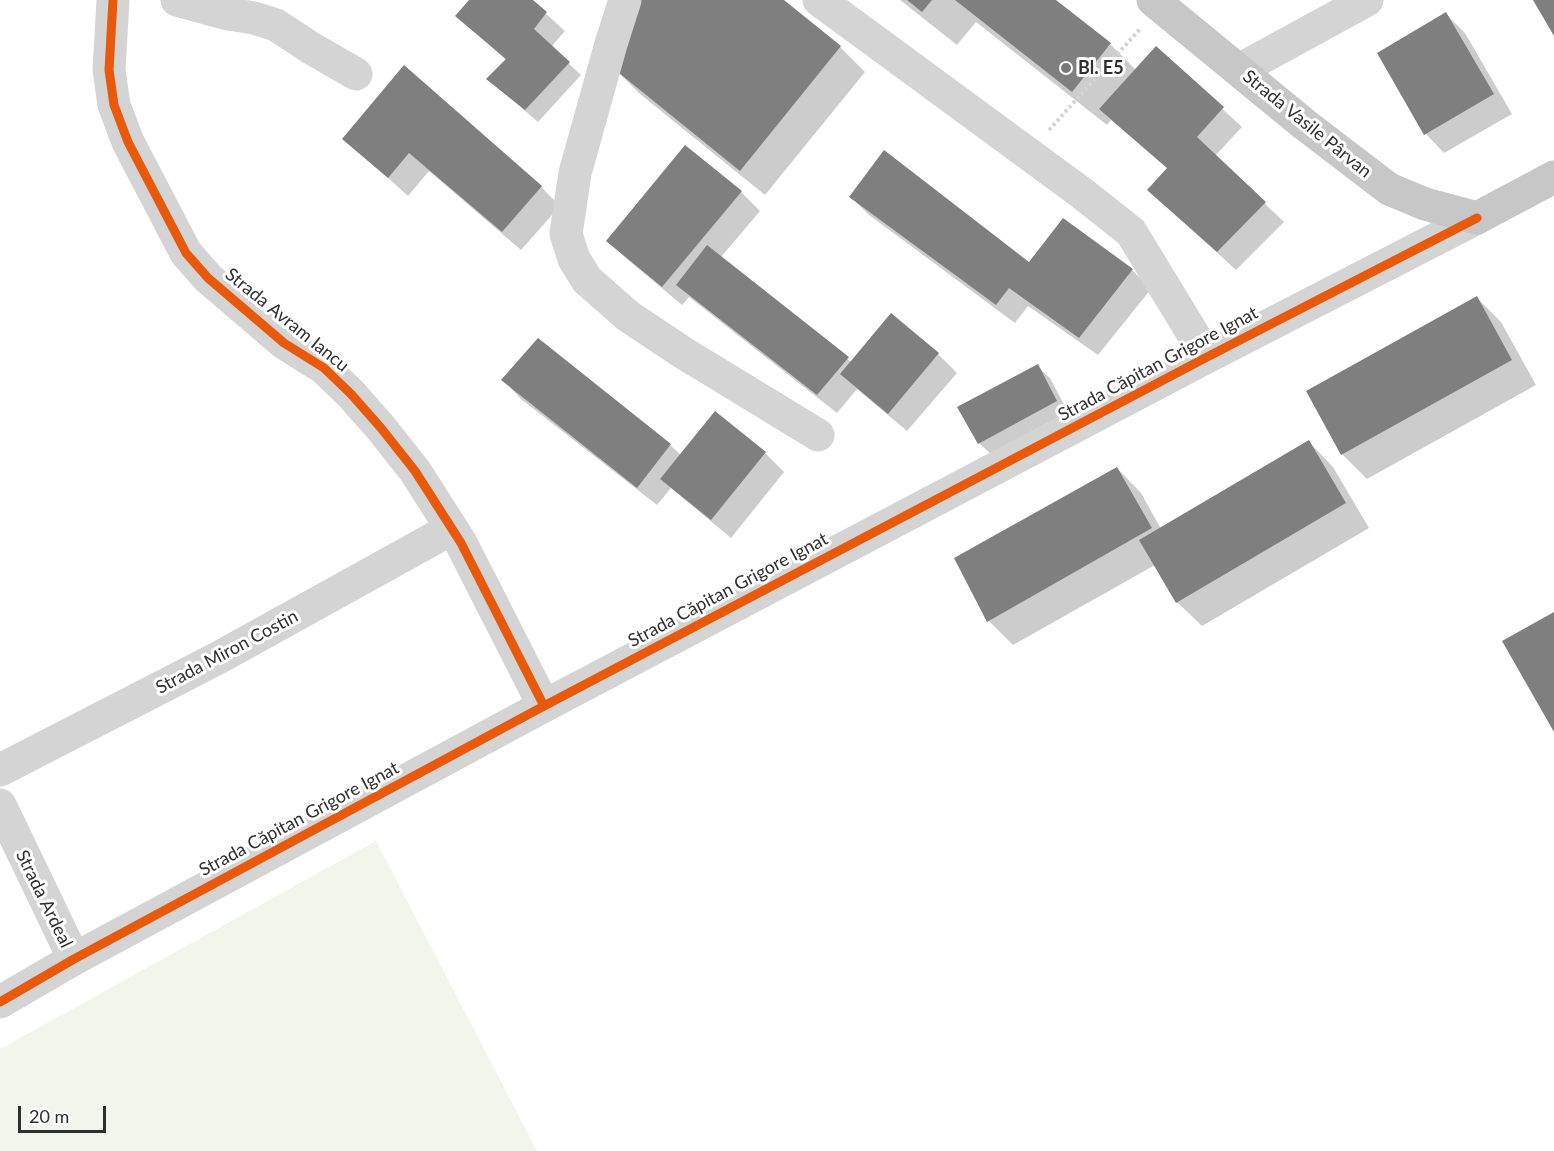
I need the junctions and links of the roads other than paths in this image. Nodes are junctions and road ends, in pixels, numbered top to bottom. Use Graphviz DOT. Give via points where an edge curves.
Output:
graph roads {
  1 [pos="113,0"];
  2 [pos="177,0"];
  3 [pos="625,0"];
  4 [pos="819,0"];
  5 [pos="1367,0"];
  6 [pos="1157,3"];
  7 [pos="1239,70"];
  8 [pos="356,74"];
  9 [pos="1554,177"];
  10 [pos="1477,218"];
  11 [pos="1207,357"];
  12 [pos="818,435"];
  13 [pos="451,529"];
  14 [pos="544,706"];
  15 [pos="0,770"];
  16 [pos="0,805"];
  17 [pos="74,959"];
  18 [pos="0,1002"];
  1 -- 13 [label="street, Strada Avram Iancu" via="109,70 114,105 128,142 186,253 208,278 284,343 324,368 351,393 415,471"];
  2 -- 8 [label="street" via="276,25"];
  3 -- 12 [label="street" via="575,173 566,234 574,259 587,280 628,316"];
  4 -- 11 [label="street" via="1131,232"];
  5 -- 7 [label="street"];
  6 -- 7 [label="main road, Strada Vasile Pârvan"];
  7 -- 10 [label="main road, Strada Vasile Pârvan" via="1389,189"];
  9 -- 10 [label="main road, Strada Căpitan Grigore Ignat"];
  10 -- 11 [label="street, Strada Căpitan Grigore Ignat"];
  11 -- 14 [label="street, Strada Căpitan Grigore Ignat"];
  13 -- 14 [label="street, Strada Avram Iancu"];
  13 -- 15 [label="street, Strada Miron Costin" via="218,658"];
  14 -- 17 [label="street, Strada Căpitan Grigore Ignat"];
  16 -- 17 [label="street, Strada Ardeal"];
  17 -- 18 [label="street, Strada Căpitan Grigore Ignat"];
}
